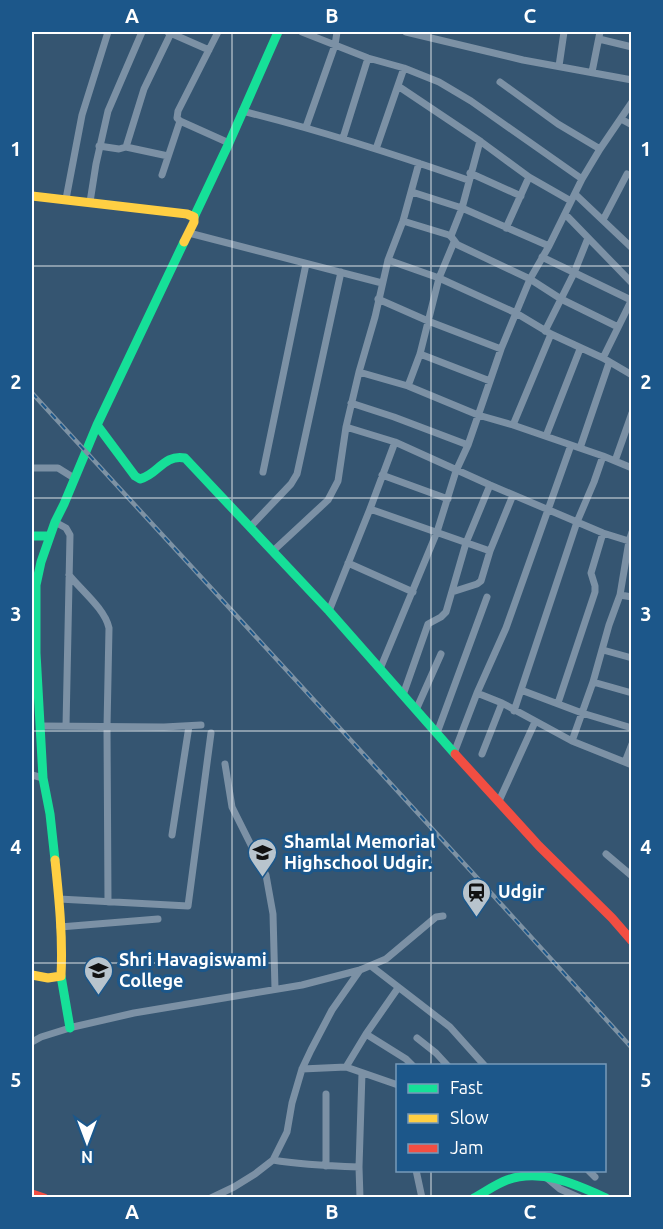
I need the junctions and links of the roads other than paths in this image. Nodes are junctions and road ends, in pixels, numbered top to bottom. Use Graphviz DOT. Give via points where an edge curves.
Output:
graph roads {
  1 [pos="108,32"];
  2 [pos="142,32"];
  3 [pos="170,32"];
  4 [pos="218,32"];
  5 [pos="278,32"];
  6 [pos="302,32"];
  7 [pos="337,32"];
  8 [pos="406,32"];
  9 [pos="443,32"];
  10 [pos="564,32"];
  11 [pos="182,34"];
  12 [pos="599,35"];
  13 [pos="442,40"];
  14 [pos="335,45"];
  15 [pos="632,47"];
  16 [pos="209,50"];
  17 [pos="368,58"];
  18 [pos="559,66"];
  19 [pos="404,68"];
  20 [pos="592,72"];
  21 [pos="632,80"];
  22 [pos="500,82"];
  23 [pos="398,86"];
  24 [pos="632,102"];
  25 [pos="242,111"];
  26 [pos="621,119"];
  27 [pos="180,121"];
  28 [pos="632,125"];
  29 [pos="306,127"];
  30 [pos="343,138"];
  31 [pos="480,141"];
  32 [pos="229,143"];
  33 [pos="99,146"];
  34 [pos="126,147"];
  35 [pos="600,148"];
  36 [pos="376,149"];
  37 [pos="168,156"];
  38 [pos="419,163"];
  39 [pos="627,174"];
  40 [pos="162,175"];
  41 [pos="469,177"];
  42 [pos="529,177"];
  43 [pos="582,179"];
  44 [pos="412,192"];
  45 [pos="575,194"];
  46 [pos="32,196"];
  47 [pos="521,196"];
  48 [pos="66,199"];
  49 [pos="571,201"];
  50 [pos="90,202"];
  51 [pos="462,208"];
  52 [pos="565,214"];
  53 [pos="194,217"];
  54 [pos="603,220"];
  55 [pos="403,222"];
  56 [pos="506,228"];
  57 [pos="189,233"];
  58 [pos="588,238"];
  59 [pos="453,239"];
  60 [pos="549,246"];
  61 [pos="632,248"];
  62 [pos="542,257"];
  63 [pos="388,260"];
  64 [pos="306,264"];
  65 [pos="341,272"];
  66 [pos="574,273"];
  67 [pos="439,278"];
  68 [pos="530,279"];
  69 [pos="382,283"];
  70 [pos="632,283"];
  71 [pos="378,299"];
  72 [pos="561,299"];
  73 [pos="631,299"];
  74 [pos="516,313"];
  75 [pos="428,321"];
  76 [pos="618,327"];
  77 [pos="548,333"];
  78 [pos="501,349"];
  79 [pos="580,349"];
  80 [pos="420,354"];
  81 [pos="606,360"];
  82 [pos="359,372"];
  83 [pos="631,374"];
  84 [pos="490,381"];
  85 [pos="408,386"];
  86 [pos="351,404"];
  87 [pos="632,413"];
  88 [pos="478,414"];
  89 [pos="97,425"];
  90 [pos="513,425"];
  91 [pos="346,427"];
  92 [pos="546,436"];
  93 [pos="395,442"];
  94 [pos="468,445"];
  95 [pos="572,445"];
  96 [pos="580,448"];
  97 [pos="603,456"];
  98 [pos="615,461"];
  99 [pos="32,468"];
  100 [pos="632,468"];
  101 [pos="456,471"];
  102 [pos="263,472"];
  103 [pos="382,475"];
  104 [pos="75,478"];
  105 [pos="490,485"];
  106 [pos="513,495"];
  107 [pos="448,499"];
  108 [pos="370,509"];
  109 [pos="549,509"];
  110 [pos="55,522"];
  111 [pos="577,522"];
  112 [pos="250,527"];
  113 [pos="437,532"];
  114 [pos="632,532"];
  115 [pos="603,533"];
  116 [pos="32,536"];
  117 [pos="50,536"];
  118 [pos="630,542"];
  119 [pos="466,543"];
  120 [pos="273,551"];
  121 [pos="490,551"];
  122 [pos="348,563"];
  123 [pos="69,575"];
  124 [pos="34,585"];
  125 [pos="413,592"];
  126 [pos="452,592"];
  127 [pos="620,595"];
  128 [pos="487,597"];
  129 [pos="632,597"];
  130 [pos="329,611"];
  131 [pos="603,650"];
  132 [pos="441,654"];
  133 [pos="632,658"];
  134 [pos="380,669"];
  135 [pos="593,682"];
  136 [pos="521,690"];
  137 [pos="477,693"];
  138 [pos="632,693"];
  139 [pos="403,695"];
  140 [pos="502,703"];
  141 [pos="558,703"];
  142 [pos="416,710"];
  143 [pos="514,711"];
  144 [pos="582,713"];
  145 [pos="535,722"];
  146 [pos="41,726"];
  147 [pos="66,726"];
  148 [pos="189,726"];
  149 [pos="201,726"];
  150 [pos="107,727"];
  151 [pos="632,728"];
  152 [pos="211,733"];
  153 [pos="437,733"];
  154 [pos="572,741"];
  155 [pos="632,744"];
  156 [pos="454,753"];
  157 [pos="482,754"];
  158 [pos="225,764"];
  159 [pos="628,764"];
  160 [pos="32,775"];
  161 [pos="43,778"];
  162 [pos="499,801"];
  163 [pos="172,835"];
  164 [pos="606,854"];
  165 [pos="632,876"];
  166 [pos="59,899"];
  167 [pos="108,902"];
  168 [pos="443,916"];
  169 [pos="158,919"];
  170 [pos="60,927"];
  171 [pos="632,940"];
  172 [pos="371,966"];
  173 [pos="360,970"];
  174 [pos="32,975"];
  175 [pos="61,976"];
  176 [pos="398,988"];
  177 [pos="275,989"];
  178 [pos="70,1028"];
  179 [pos="366,1034"];
  180 [pos="417,1038"];
  181 [pos="32,1042"];
  182 [pos="412,1064"];
  183 [pos="447,1064"];
  184 [pos="483,1064"];
  185 [pos="346,1067"];
  186 [pos="302,1069"];
  187 [pos="362,1073"];
  188 [pos="396,1084"];
  189 [pos="326,1094"];
  190 [pos="273,1160"];
  191 [pos="326,1166"];
  192 [pos="359,1167"];
  193 [pos="416,1172"];
  194 [pos="590,1172"];
  195 [pos="546,1176"];
  196 [pos="595,1176"];
  197 [pos="32,1194"];
  198 [pos="44,1197"];
  199 [pos="211,1197"];
  200 [pos="360,1197"];
  201 [pos="422,1197"];
  202 [pos="474,1197"];
  203 [pos="580,1197"];
  204 [pos="606,1197"];
  1 -- 48 [label="street" via="82,115"];
  2 -- 33 [label="street" via="108,111"];
  3 -- 11 [label="street"];
  3 -- 34 [label="street" via="144,89"];
  4 -- 16 [label="street"];
  5 -- 25 [label="main road"];
  6 -- 14 [label="street"];
  7 -- 14 [label="street"];
  8 -- 13 [label="street"];
  9 -- 13 [label="street"];
  10 -- 18 [label="street"];
  11 -- 16 [label="street"];
  12 -- 15 [label="street"];
  12 -- 20 [label="street"];
  13 -- 18 [label="street"];
  14 -- 17 [label="street"];
  14 -- 29 [label="street"];
  16 -- 27 [label="street" via="178,111"];
  17 -- 19 [label="street"];
  17 -- 30 [label="street"];
  18 -- 20 [label="street"];
  19 -- 23 [label="street"];
  19 -- 43 [label="street" via="471,100"];
  20 -- 21 [label="street"];
  22 -- 35 [label="street" via="558,124"];
  23 -- 31 [label="street"];
  23 -- 36 [label="street"];
  24 -- 26 [label="street"];
  25 -- 29 [label="street"];
  25 -- 32 [label="main road"];
  26 -- 28 [label="street"];
  26 -- 35 [label="street"];
  27 -- 32 [label="street"];
  27 -- 37 [label="street"];
  29 -- 30 [label="street"];
  30 -- 36 [label="street"];
  31 -- 41 [label="street"];
  31 -- 42 [label="street"];
  32 -- 53 [label="main road"];
  33 -- 34 [label="street"];
  33 -- 50 [label="street"];
  34 -- 37 [label="street"];
  35 -- 43 [label="street"];
  36 -- 38 [label="street"];
  37 -- 40 [label="street"];
  38 -- 41 [label="street"];
  38 -- 44 [label="street"];
  39 -- 54 [label="street"];
  41 -- 47 [label="street"];
  41 -- 51 [label="street"];
  42 -- 47 [label="street"];
  42 -- 49 [label="street"];
  43 -- 45 [label="street"];
  44 -- 51 [label="street"];
  44 -- 55 [label="street"];
  45 -- 49 [label="street"];
  45 -- 54 [label="street"];
  46 -- 48 [label="main road"];
  47 -- 56 [label="street"];
  48 -- 50 [label="main road"];
  49 -- 52 [label="street"];
  50 -- 53 [label="main road"];
  51 -- 56 [label="street"];
  51 -- 59 [label="street"];
  52 -- 58 [label="street"];
  52 -- 60 [label="street"];
  53 -- 57 [label="main road"];
  54 -- 61 [label="street"];
  55 -- 59 [label="street"];
  55 -- 63 [label="street"];
  56 -- 60 [label="street"];
  57 -- 64 [label="street"];
  57 -- 89 [label="main road"];
  58 -- 66 [label="street"];
  58 -- 70 [label="street"];
  59 -- 67 [label="street"];
  59 -- 68 [label="street"];
  60 -- 62 [label="street"];
  62 -- 66 [label="street"];
  62 -- 68 [label="street"];
  63 -- 67 [label="street"];
  63 -- 69 [label="street"];
  64 -- 65 [label="street"];
  64 -- 102 [label="street"];
  65 -- 69 [label="street"];
  65 -- 112 [label="street" via="297,474"];
  66 -- 72 [label="street"];
  66 -- 73 [label="street"];
  67 -- 74 [label="street"];
  67 -- 75 [label="street"];
  68 -- 72 [label="street"];
  68 -- 74 [label="street"];
  69 -- 71 [label="street"];
  71 -- 75 [label="street"];
  71 -- 82 [label="street"];
  72 -- 76 [label="street"];
  72 -- 77 [label="street"];
  73 -- 76 [label="street"];
  74 -- 77 [label="street"];
  74 -- 78 [label="street"];
  75 -- 78 [label="street"];
  75 -- 80 [label="street"];
  76 -- 81 [label="street"];
  77 -- 79 [label="street"];
  77 -- 90 [label="street"];
  78 -- 84 [label="street"];
  79 -- 81 [label="street"];
  79 -- 92 [label="street"];
  80 -- 84 [label="street"];
  80 -- 85 [label="street"];
  81 -- 83 [label="street"];
  81 -- 96 [label="street"];
  82 -- 85 [label="street"];
  82 -- 86 [label="street"];
  84 -- 88 [label="street"];
  85 -- 88 [label="street"];
  86 -- 91 [label="street"];
  86 -- 94 [label="street"];
  87 -- 98 [label="street"];
  88 -- 90 [label="street"];
  88 -- 94 [label="street"];
  89 -- 104 [label="main road"];
  89 -- 112 [label="main road" via="140,479 173,457 185,458"];
  90 -- 92 [label="street"];
  91 -- 93 [label="street"];
  91 -- 120 [label="street" via="334,490"];
  92 -- 95 [label="street"];
  93 -- 101 [label="street"];
  93 -- 103 [label="street"];
  94 -- 101 [label="street"];
  95 -- 96 [label="street"];
  95 -- 109 [label="street"];
  96 -- 97 [label="street"];
  97 -- 98 [label="street"];
  97 -- 111 [label="street"];
  98 -- 100 [label="street"];
  99 -- 104 [label="street" via="58,468"];
  101 -- 105 [label="street"];
  101 -- 107 [label="street"];
  103 -- 107 [label="street"];
  103 -- 108 [label="street"];
  104 -- 110 [label="main road"];
  105 -- 106 [label="street"];
  105 -- 119 [label="street"];
  106 -- 109 [label="street"];
  106 -- 121 [label="street"];
  107 -- 113 [label="street"];
  108 -- 113 [label="street"];
  108 -- 122 [label="street"];
  109 -- 111 [label="street"];
  109 -- 137 [label="street" via="506,628"];
  110 -- 117 [label="main road"];
  110 -- 123 [label="street" via="70,535"];
  111 -- 115 [label="street"];
  111 -- 136 [label="street"];
  112 -- 120 [label="main road"];
  113 -- 119 [label="street"];
  113 -- 125 [label="street"];
  114 -- 118 [label="street"];
  115 -- 118 [label="street"];
  115 -- 141 [label="street" via="591,573 595,592"];
  116 -- 117 [label="main road"];
  117 -- 124 [label="main road"];
  118 -- 127 [label="street"];
  119 -- 121 [label="street"];
  119 -- 126 [label="street"];
  120 -- 130 [label="main road"];
  121 -- 126 [label="street" via="481,581"];
  122 -- 125 [label="street"];
  122 -- 130 [label="street"];
  123 -- 147 [label="street"];
  123 -- 150 [label="street" via="108,622"];
  124 -- 146 [label="main road"];
  125 -- 134 [label="street"];
  126 -- 139 [label="street" via="446,612 428,624"];
  127 -- 129 [label="street"];
  127 -- 131 [label="street"];
  128 -- 153 [label="street"];
  130 -- 134 [label="main road"];
  131 -- 133 [label="street"];
  131 -- 135 [label="street"];
  132 -- 142 [label="street"];
  134 -- 139 [label="main road"];
  135 -- 138 [label="street"];
  135 -- 144 [label="street"];
  136 -- 141 [label="street"];
  136 -- 143 [label="street"];
  137 -- 140 [label="street"];
  137 -- 156 [label="street"];
  139 -- 142 [label="main road"];
  140 -- 143 [label="street"];
  140 -- 157 [label="street"];
  141 -- 144 [label="street"];
  142 -- 153 [label="main road"];
  143 -- 145 [label="street"];
  144 -- 151 [label="street"];
  144 -- 154 [label="street"];
  145 -- 154 [label="street"];
  145 -- 162 [label="street"];
  146 -- 147 [label="street"];
  146 -- 161 [label="main road"];
  147 -- 150 [label="street"];
  148 -- 149 [label="street"];
  148 -- 150 [label="street"];
  148 -- 163 [label="street"];
  150 -- 167 [label="street"];
  152 -- 167 [label="street" via="188,906"];
  153 -- 156 [label="main road"];
  154 -- 159 [label="street"];
  155 -- 159 [label="street"];
  156 -- 162 [label="main road"];
  158 -- 177 [label="street" via="232,807 266,875 273,914"];
  160 -- 161 [label="street"];
  161 -- 166 [label="main road"];
  162 -- 171 [label="main road"];
  164 -- 165 [label="street"];
  166 -- 167 [label="street"];
  166 -- 170 [label="main road"];
  168 -- 172 [label="street" via="436,917 386,960"];
  169 -- 170 [label="street"];
  170 -- 175 [label="main road"];
  172 -- 173 [label="street"];
  172 -- 176 [label="street"];
  173 -- 177 [label="street"];
  173 -- 186 [label="street" via="332,1010"];
  174 -- 175 [label="main road"];
  175 -- 178 [label="main road"];
  176 -- 179 [label="street"];
  176 -- 184 [label="street" via="450,1027"];
  177 -- 178 [label="street"];
  178 -- 181 [label="street"];
  179 -- 182 [label="street"];
  179 -- 185 [label="street"];
  180 -- 183 [label="street"];
  185 -- 186 [label="street"];
  185 -- 187 [label="street"];
  186 -- 190 [label="street" via="287,1132"];
  187 -- 188 [label="street"];
  187 -- 192 [label="street"];
  189 -- 191 [label="street"];
  190 -- 191 [label="street"];
  190 -- 199 [label="street" via="234,1187"];
  191 -- 192 [label="street"];
  192 -- 200 [label="street"];
  193 -- 201 [label="street"];
  194 -- 196 [label="street"];
  195 -- 202 [label="main road" via="506,1180"];
  195 -- 203 [label="street" via="560,1189"];
  195 -- 204 [label="main road"];
  197 -- 198 [label="main road"];
}
